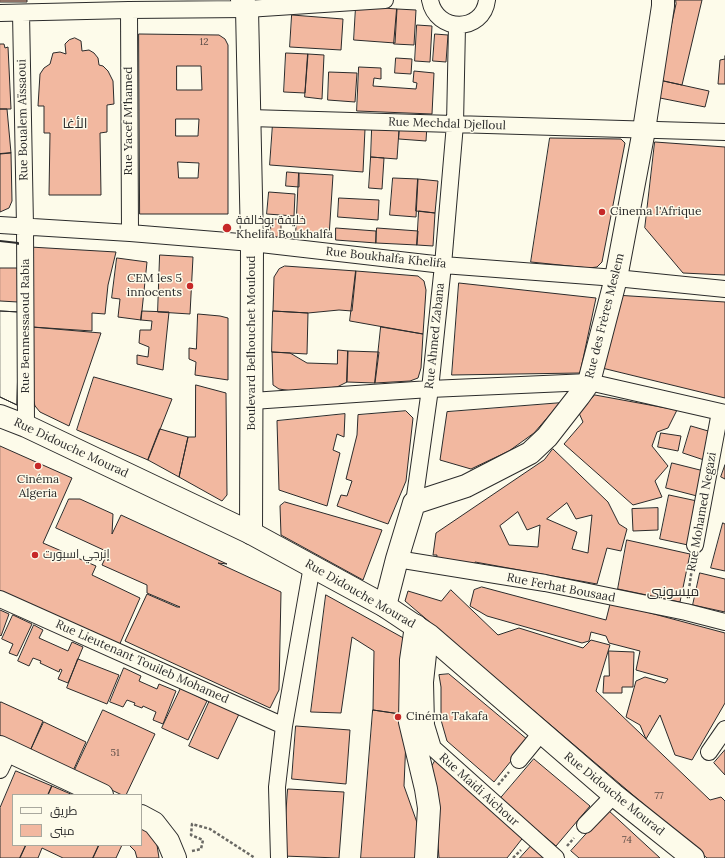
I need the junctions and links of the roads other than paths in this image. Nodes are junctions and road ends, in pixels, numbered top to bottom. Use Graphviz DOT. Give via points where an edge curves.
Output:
graph roads {
  1 [pos="384,0"];
  2 [pos="430,0"];
  3 [pos="487,0"];
  4 [pos="663,0"];
  5 [pos="244,5"];
  6 [pos="38,6"];
  7 [pos="129,10"];
  8 [pos="0,13"];
  9 [pos="21,13"];
  10 [pos="457,26"];
  11 [pos="250,118"];
  12 [pos="455,124"];
  13 [pos="644,130"];
  14 [pos="725,132"];
  15 [pos="0,225"];
  16 [pos="25,226"];
  17 [pos="130,233"];
  18 [pos="252,243"];
  19 [pos="443,265"];
  20 [pos="616,278"];
  21 [pos="725,289"];
  22 [pos="589,382"];
  23 [pos="430,389"];
  24 [pos="252,401"];
  25 [pos="723,412"];
  26 [pos="0,416"];
  27 [pos="26,426"];
  28 [pos="414,503"];
  29 [pos="251,533"];
  30 [pos="695,545"];
  31 [pos="396,559"];
  32 [pos="312,566"];
  33 [pos="0,599"];
  34 [pos="385,606"];
  35 [pos="725,622"];
  36 [pos="423,631"];
  37 [pos="284,726"];
  38 [pos="725,729"];
  39 [pos="540,733"];
  40 [pos="5,749"];
  41 [pos="709,752"];
  42 [pos="519,760"];
  43 [pos="0,770"];
  44 [pos="100,794"];
  45 [pos="614,795"];
  46 [pos="142,817"];
  47 [pos="585,825"];
  48 [pos="561,853"];
  49 [pos="174,857"];
  50 [pos="279,858"];
  51 [pos="426,858"];
  52 [pos="693,858"];
  1 -- 5 [label="street"];
  2 -- 10 [label="street" via="435,14 441,20"];
  3 -- 10 [label="street" via="482,13 475,20"];
  4 -- 13 [label="street, Rue des Frères Meslem"];
  5 -- 7 [label="street"];
  5 -- 11 [label="street, Boulevard Belhouchet Mouloud"];
  6 -- 7 [label="street"];
  6 -- 9 [label="street"];
  7 -- 17 [label="street, Rue Yacef M'hamed"];
  8 -- 9 [label="street"];
  9 -- 16 [label="street, Rue Boualem Aïssaoui"];
  10 -- 12 [label="street, Rue Ahmed Zabana"];
  11 -- 12 [label="street, Rue Mechdal Djelloul"];
  11 -- 18 [label="street, Boulevard Belhouchet Mouloud"];
  12 -- 13 [label="street, Rue Mechdal Djelloul"];
  12 -- 19 [label="street, Rue Ahmed Zabana"];
  13 -- 14 [label="street, Rue Mechdal Djelloul"];
  13 -- 20 [label="street, Rue des Frères Meslem"];
  15 -- 16 [label="street, Rue Boukhalfa Khelifa"];
  16 -- 17 [label="street, Rue Boukhalfa Khelifa"];
  16 -- 27 [label="street, Rue Benmessaoud Rabia"];
  17 -- 18 [label="street, Rue Boukhalfa Khelifa"];
  18 -- 19 [label="street, Rue Boukhalfa Khelifa"];
  18 -- 24 [label="street, Boulevard Belhouchet Mouloud"];
  19 -- 20 [label="street, Rue Boukhalfa Khelifa"];
  19 -- 23 [label="street, Rue Ahmed Zabana"];
  20 -- 21 [label="street, Rue Boukhalfa Khelifa"];
  20 -- 22 [label="street, Rue des Frères Meslem"];
  22 -- 23 [label="street"];
  22 -- 25 [label="street"];
  22 -- 28 [label="street, Rue des Frères Meslem" via="547,437 530,453 466,486"];
  23 -- 24 [label="street"];
  23 -- 28 [label="street, Rue Ahmed Zabana"];
  24 -- 29 [label="street, Boulevard Belhouchet Mouloud"];
  25 -- 30 [label="street, Rue Mohamed Negazi"];
  26 -- 27 [label="street, Rue Didouche Mourad"];
  27 -- 29 [label="street, Rue Didouche Mourad"];
  28 -- 31 [label="street"];
  29 -- 32 [label="street, Rue Didouche Mourad"];
  31 -- 34 [label="street"];
  31 -- 35 [label="street, Rue Ferhat Bousaad" via="545,583"];
  32 -- 34 [label="street, Rue Didouche Mourad"];
  32 -- 37 [label="street"];
  33 -- 37 [label="street, Rue Lieutenant Touileb Mohamed"];
  34 -- 36 [label="street, Rue Didouche Mourad"];
  36 -- 39 [label="street, Rue Didouche Mourad"];
  36 -- 48 [label="street, Rue Maidi Aichour" via="426,726 433,748 488,797"];
  36 -- 51 [label="street" via="411,660 410,722 429,808"];
  37 -- 50 [label="street" via="277,786"];
  38 -- 41 [label="street"];
  39 -- 42 [label="street"];
  39 -- 45 [label="street, Rue Didouche Mourad"];
  40 -- 43 [label="street"];
  40 -- 44 [label="street"];
  45 -- 47 [label="street"];
  45 -- 52 [label="street, Rue Didouche Mourad"];
  46 -- 49 [label="street" via="154,823 168,841"];
}
